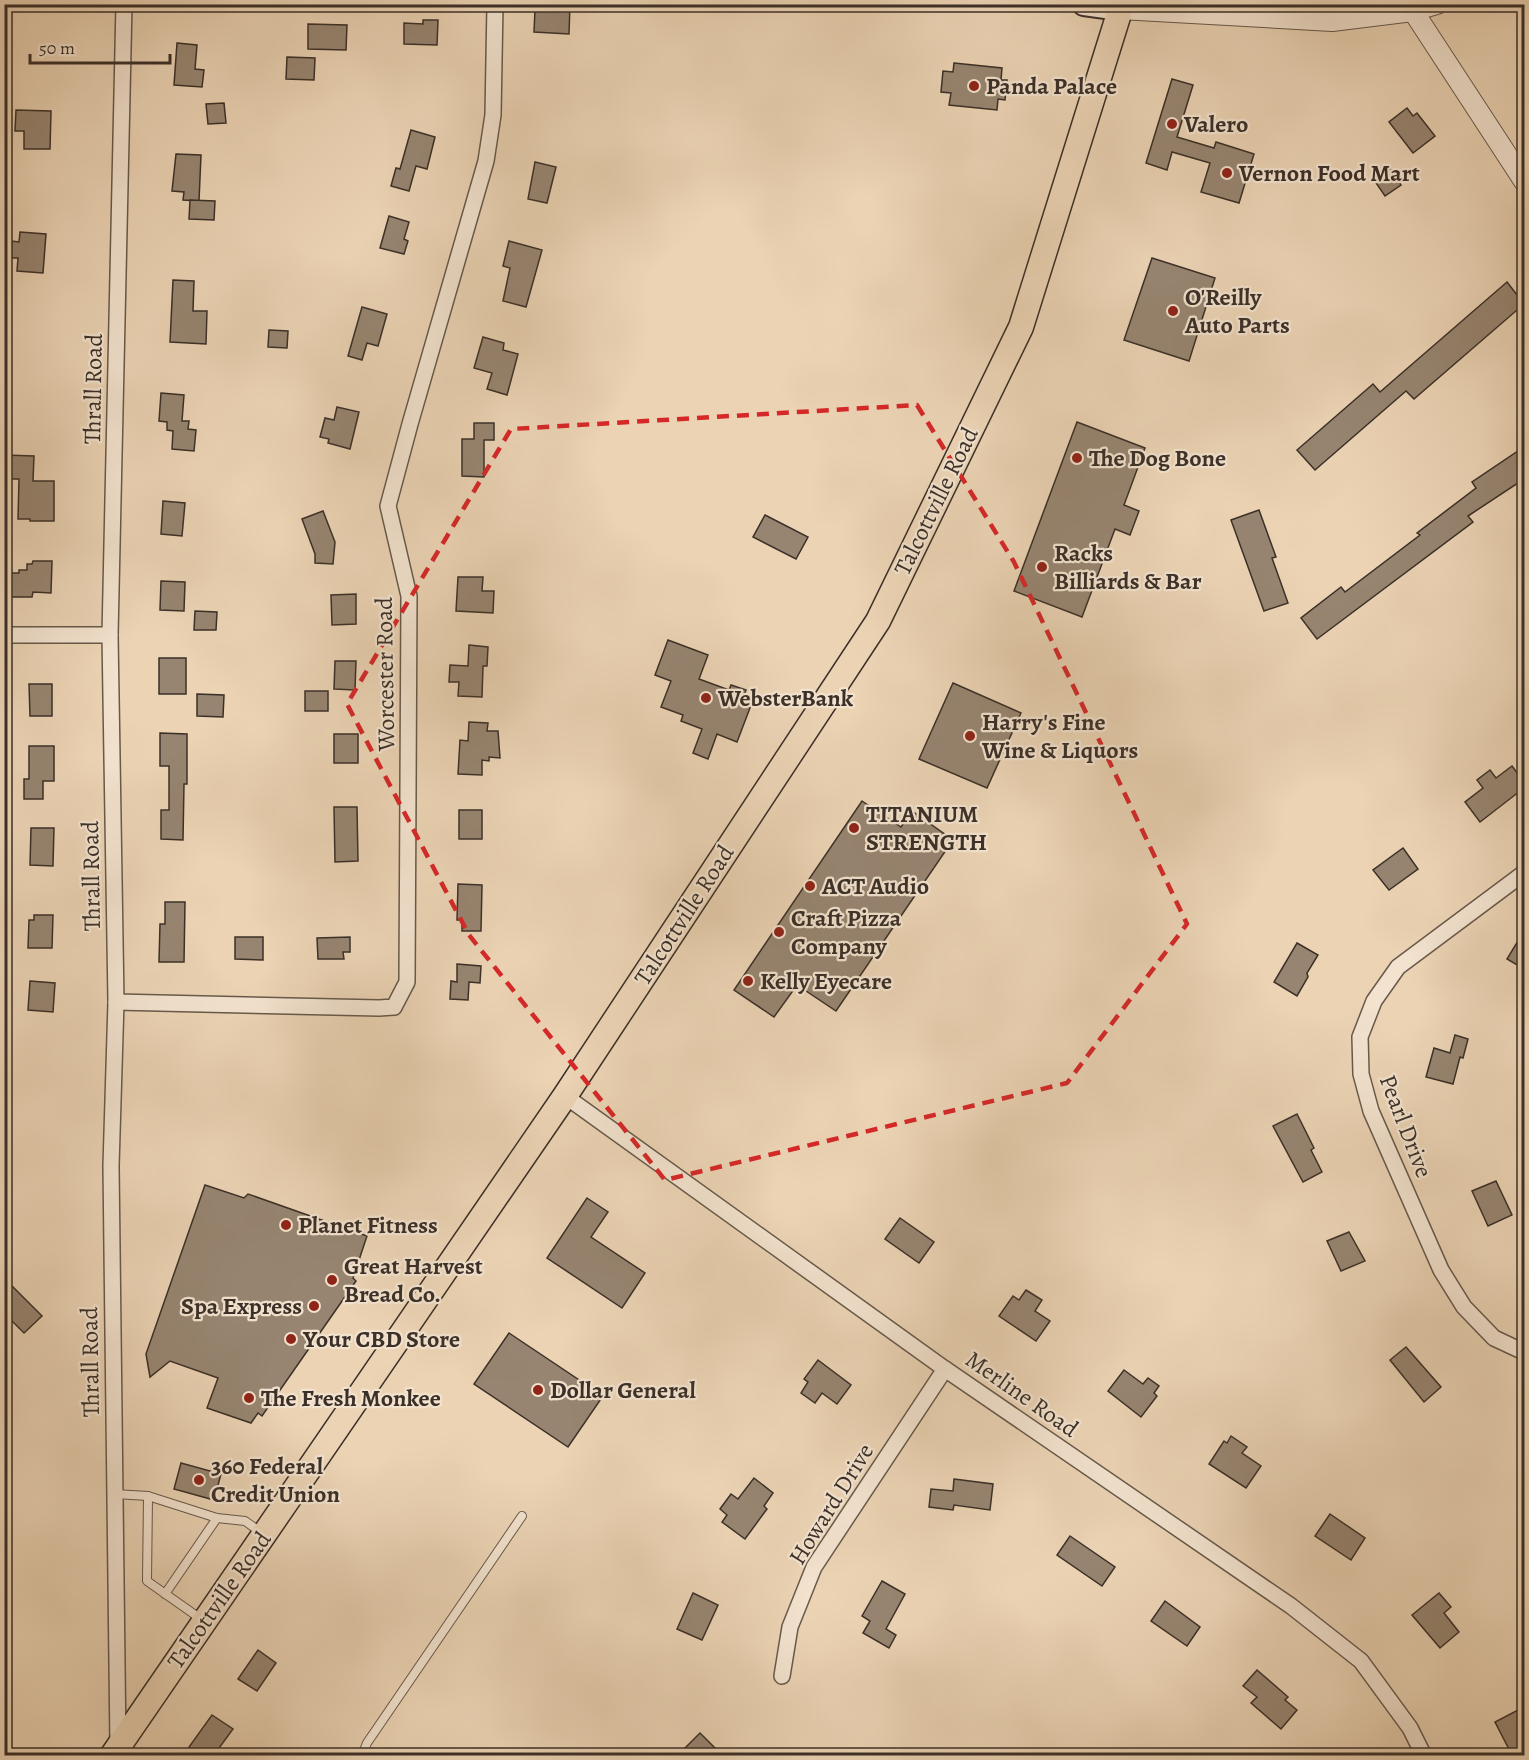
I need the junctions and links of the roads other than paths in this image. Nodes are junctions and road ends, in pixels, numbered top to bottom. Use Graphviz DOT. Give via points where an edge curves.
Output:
graph roads {
  1 [pos="124,4"];
  2 [pos="495,4"];
  3 [pos="1084,4"];
  4 [pos="1437,4"];
  5 [pos="1121,7"];
  6 [pos="1413,11"];
  7 [pos="1524,181"];
  8 [pos="4,635"];
  9 [pos="110,636"];
  10 [pos="1524,873"];
  11 [pos="116,1002"];
  12 [pos="565,1096"];
  13 [pos="1524,1352"];
  14 [pos="945,1369"];
  15 [pos="115,1494"];
  16 [pos="148,1496"];
  17 [pos="522,1516"];
  18 [pos="217,1518"];
  19 [pos="264,1534"];
  20 [pos="165,1594"];
  21 [pos="204,1621"];
  22 [pos="782,1676"];
  23 [pos="115,1751"];
  24 [pos="362,1755"];
  25 [pos="1424,1755"];
  1 -- 9 [label="street, Thrall Road"];
  2 -- 11 [label="street, Worcester Road" via="493,115 486,161 388,506 409,596 407,982 394,1007"];
  3 -- 5 [label="main road"];
  4 -- 6 [label="street"];
  5 -- 6 [label="street" via="1332,21"];
  5 -- 12 [label="main road, Talcottville Road" via="1021,327 878,621"];
  6 -- 7 [label="street"];
  8 -- 9 [label="street"];
  9 -- 11 [label="street, Thrall Road"];
  10 -- 13 [label="street, Pearl Drive" via="1398,967 1374,1001 1360,1037 1361,1074 1371,1111 1441,1270 1464,1307 1494,1338"];
  11 -- 15 [label="street, Thrall Road" via="111,1166"];
  12 -- 14 [label="street, Merline Road"];
  12 -- 19 [label="main road, Talcottville Road"];
  14 -- 22 [label="street, Howard Drive" via="814,1567 790,1627"];
  14 -- 25 [label="street, Merline Road" via="1291,1606 1361,1661 1410,1728"];
  15 -- 16 [label="lane"];
  15 -- 23 [label="street, Thrall Road"];
  16 -- 18 [label="lane"];
  16 -- 20 [label="lane" via="147,1581"];
  17 -- 24 [label="lane"];
  18 -- 19 [label="lane" via="245,1521"];
  18 -- 20 [label="lane"];
  19 -- 21 [label="main road, Talcottville Road"];
  20 -- 21 [label="lane"];
  21 -- 23 [label="main road, Talcottville Road"];
}
